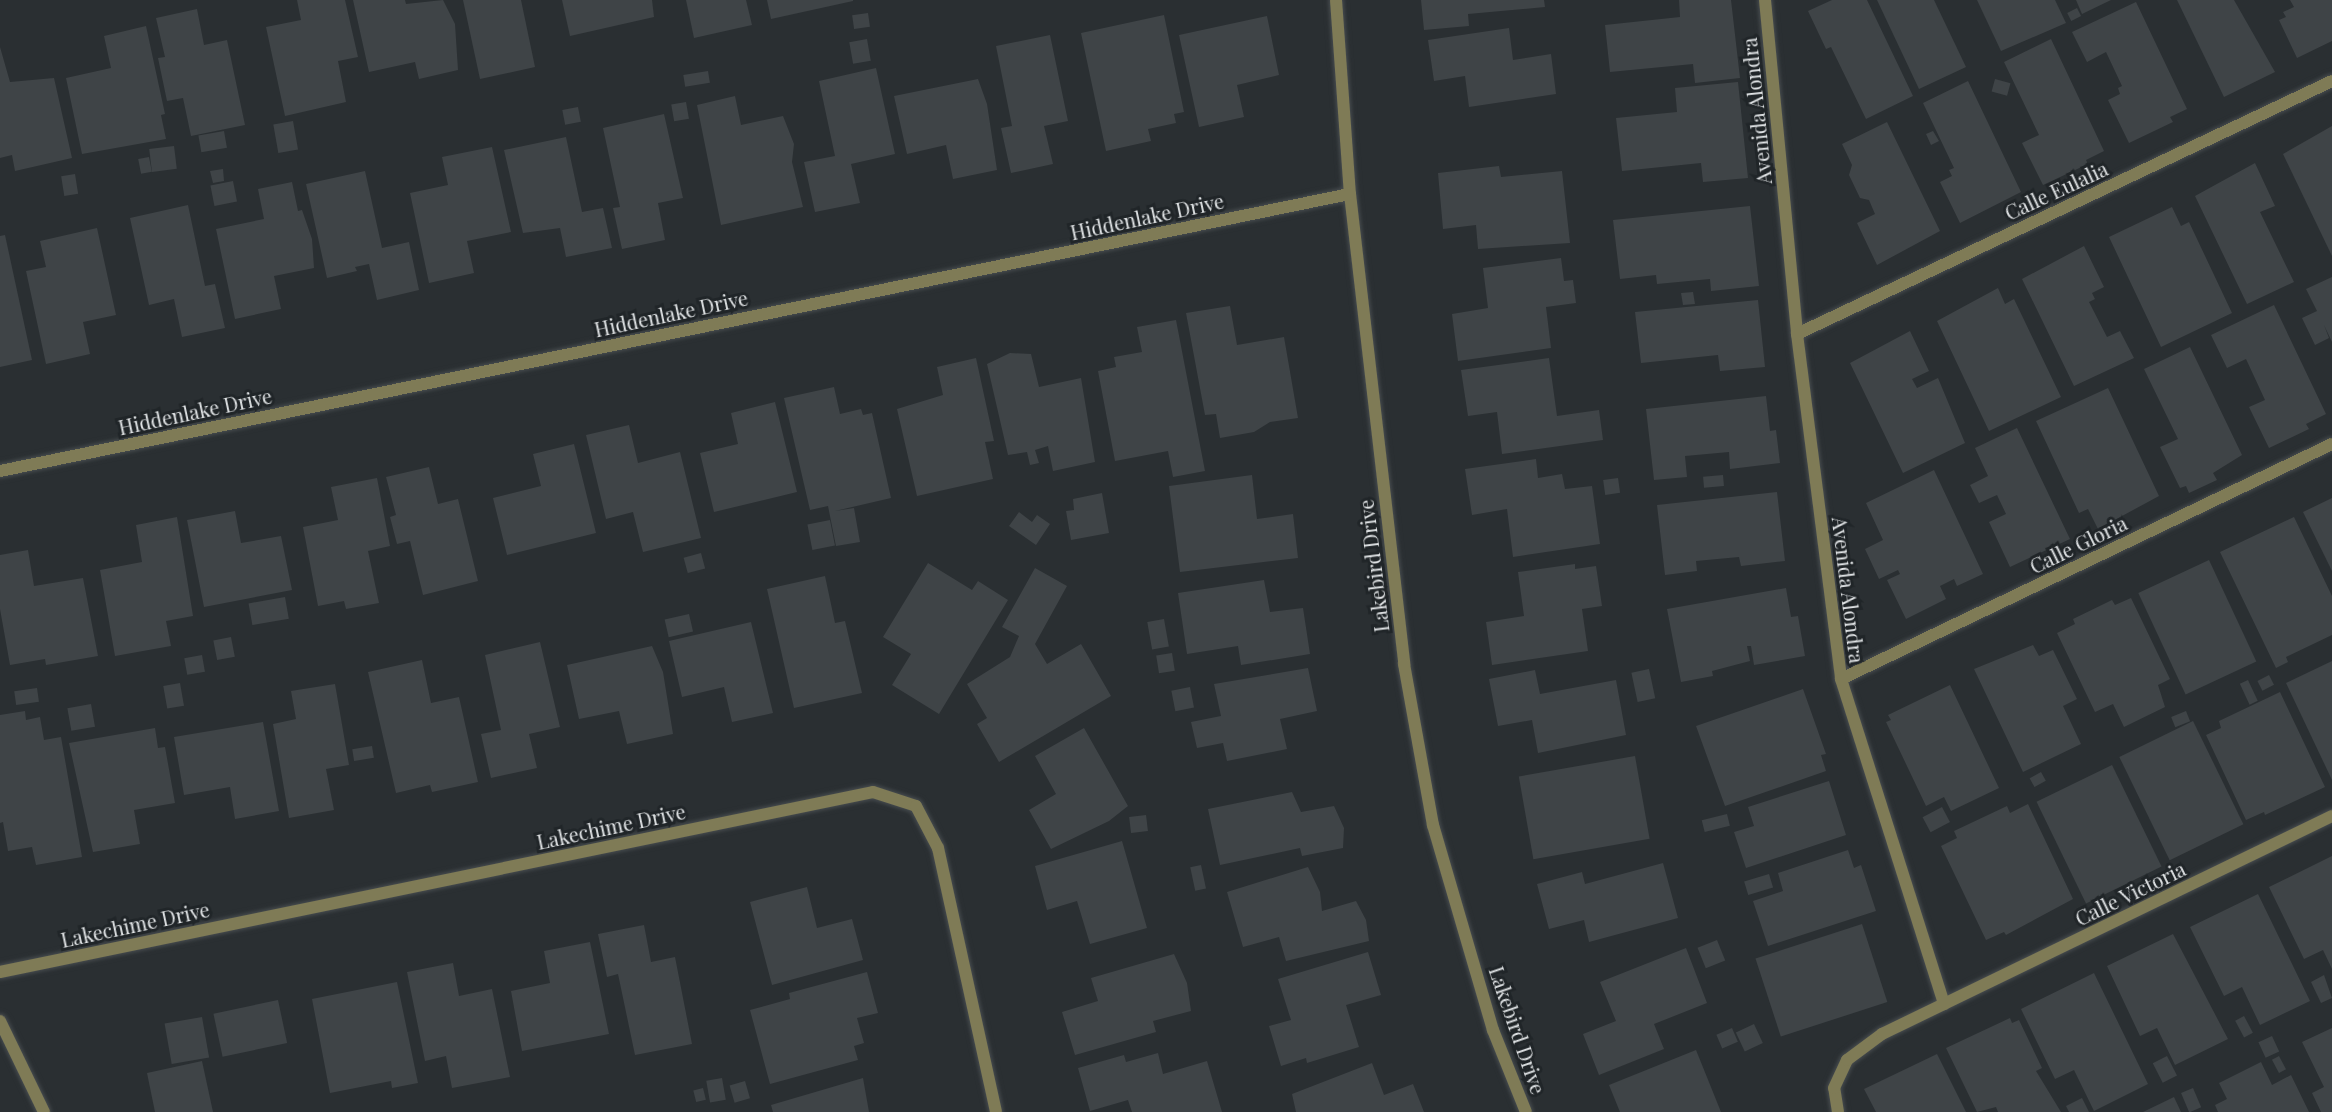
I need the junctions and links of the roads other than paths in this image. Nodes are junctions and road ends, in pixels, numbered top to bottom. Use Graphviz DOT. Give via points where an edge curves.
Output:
graph roads {
  1 [pos="1336,0"];
  2 [pos="1765,0"];
  3 [pos="2332,81"];
  4 [pos="1350,194"];
  5 [pos="1797,334"];
  6 [pos="2332,444"];
  7 [pos="0,471"];
  8 [pos="1841,680"];
  9 [pos="2332,816"];
  10 [pos="0,972"];
  11 [pos="1944,1004"];
  12 [pos="0,1021"];
  13 [pos="44,1112"];
  14 [pos="996,1112"];
  15 [pos="1526,1112"];
  16 [pos="1838,1112"];
  1 -- 4 [label="street, Lakebird Drive"];
  2 -- 5 [label="street, Avenida Alondra"];
  3 -- 5 [label="street, Calle Eulalia"];
  4 -- 7 [label="street, Hiddenlake Drive"];
  4 -- 15 [label="street, Lakebird Drive" via="1404,664 1433,825 1494,1030"];
  5 -- 8 [label="street, Avenida Alondra"];
  6 -- 8 [label="street, Calle Gloria"];
  8 -- 11 [label="street, Avenida Alondra"];
  9 -- 11 [label="street, Calle Victoria"];
  10 -- 14 [label="street, Lakechime Drive" via="873,792 916,806 938,848"];
  11 -- 16 [label="street" via="1882,1034 1847,1060 1834,1088"];
  12 -- 13 [label="street"];
}
